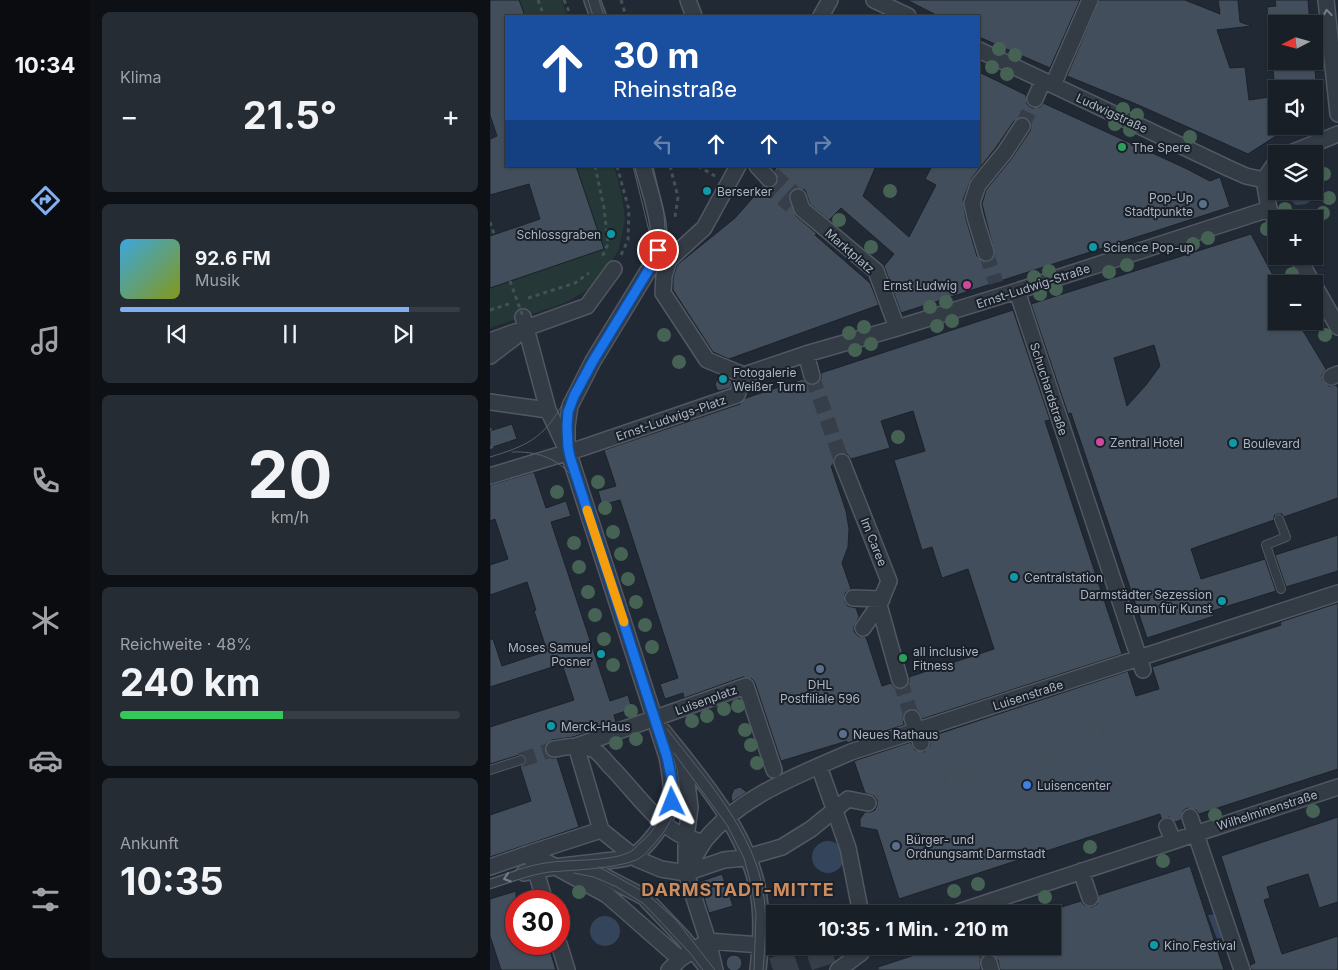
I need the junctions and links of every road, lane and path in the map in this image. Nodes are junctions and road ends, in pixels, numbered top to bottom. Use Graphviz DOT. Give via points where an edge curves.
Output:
graph roads {
  1 [pos="538,0"];
  2 [pos="564,0"];
  3 [pos="592,0"];
  4 [pos="621,0"];
  5 [pos="688,0"];
  6 [pos="830,0"];
  7 [pos="874,0"];
  8 [pos="1090,0"];
  9 [pos="1326,0"];
  10 [pos="544,15"];
  11 [pos="571,15"];
  12 [pos="598,15"];
  13 [pos="626,15"];
  14 [pos="694,15"];
  15 [pos="822,15"];
  16 [pos="906,15"];
  17 [pos="980,50"];
  18 [pos="1048,83"];
  19 [pos="1035,99"];
  20 [pos="1338,114"];
  21 [pos="1022,126"];
  22 [pos="1338,134"];
  23 [pos="1310,145"];
  24 [pos="595,167"];
  25 [pos="617,167"];
  26 [pos="643,167"];
  27 [pos="737,167"];
  28 [pos="758,167"];
  29 [pos="1268,174"];
  30 [pos="769,179"];
  31 [pos="1264,180"];
  32 [pos="797,204"];
  33 [pos="1268,214"];
  34 [pos="490,222"];
  35 [pos="494,234"];
  36 [pos="986,253"];
  37 [pos="602,258"];
  38 [pos="614,270"];
  39 [pos="591,272"];
  40 [pos="510,281"];
  41 [pos="1017,292"];
  42 [pos="528,298"];
  43 [pos="1323,302"];
  44 [pos="509,304"];
  45 [pos="490,310"];
  46 [pos="524,323"];
  47 [pos="1338,327"];
  48 [pos="897,328"];
  49 [pos="490,341"];
  50 [pos="806,354"];
  51 [pos="490,356"];
  52 [pos="744,375"];
  53 [pos="812,376"];
  54 [pos="490,402"];
  55 [pos="548,410"];
  56 [pos="575,450"];
  57 [pos="842,462"];
  58 [pos="490,476"];
  59 [pos="1279,519"];
  60 [pos="1281,589"];
  61 [pos="1338,593"];
  62 [pos="853,598"];
  63 [pos="880,602"];
  64 [pos="863,628"];
  65 [pos="1141,664"];
  66 [pos="900,680"];
  67 [pos="659,715"];
  68 [pos="1109,726"];
  69 [pos="1111,732"];
  70 [pos="1087,733"];
  71 [pos="1089,739"];
  72 [pos="576,746"];
  73 [pos="554,748"];
  74 [pos="1069,751"];
  75 [pos="679,752"];
  76 [pos="521,760"];
  77 [pos="1038,761"];
  78 [pos="1338,762"];
  79 [pos="819,766"];
  80 [pos="977,769"];
  81 [pos="490,770"];
  82 [pos="978,774"];
  83 [pos="948,778"];
  84 [pos="950,784"];
  85 [pos="1338,787"];
  86 [pos="769,790"];
  87 [pos="868,803"];
  88 [pos="834,810"];
  89 [pos="1194,813"];
  90 [pos="728,818"];
  91 [pos="664,824"];
  92 [pos="1168,826"];
  93 [pos="602,830"];
  94 [pos="1196,834"];
  95 [pos="686,838"];
  96 [pos="705,841"];
  97 [pos="1173,842"];
  98 [pos="530,853"];
  99 [pos="633,856"];
  100 [pos="748,857"];
  101 [pos="490,867"];
  102 [pos="560,867"];
  103 [pos="530,871"];
  104 [pos="1081,871"];
  105 [pos="686,873"];
  106 [pos="490,884"];
  107 [pos="540,890"];
  108 [pos="1090,898"];
  109 [pos="859,905"];
  110 [pos="987,905"];
  111 [pos="766,937"];
  112 [pos="708,941"];
  113 [pos="766,945"];
  114 [pos="693,950"];
  115 [pos="766,950"];
  116 [pos="562,955"];
  117 [pos="858,955"];
  118 [pos="675,965"];
  119 [pos="567,970"];
  120 [pos="709,970"];
  121 [pos="714,970"];
  122 [pos="726,970"];
  123 [pos="758,970"];
  124 [pos="838,970"];
  125 [pos="1242,970"];
  1 -- 10 [label="path"];
  2 -- 11 [label="path"];
  3 -- 12 [label="street"];
  4 -- 13 [label="path"];
  5 -- 14 [label="street"];
  6 -- 15 [label="street"];
  7 -- 16 [label="street"];
  8 -- 18 [label="street"];
  20 -- 9 [label="street, one-way"];
  17 -- 18 [label="street, Ludwigstraße"];
  18 -- 19 [label="street"];
  18 -- 31 [label="street, Ludwigstraße" via="1246,176"];
  21 -- 36 [label="street" via="978,185 972,203"];
  22 -- 23 [label="street"];
  24 -- 37 [label="path" via="608,244"];
  25 -- 38 [label="path" via="629,210 628,240"];
  26 -- 56 [label="street" via="659,244 654,261 574,396 567,419"];
  27 -- 52 [label="street" via="704,228 666,261 663,293 707,360"];
  28 -- 30 [label="street"];
  29 -- 31 [label="street"];
  31 -- 33 [label="street"];
  32 -- 48 [label="street, Marktplatz" via="876,271"];
  33 -- 41 [label="street, Ernst-Ludwig-Straße"];
  34 -- 35 [label="path"];
  38 -- 46 [label="street" via="587,306"];
  39 -- 42 [label="path" via="574,283"];
  40 -- 46 [label="path, bridge"];
  41 -- 48 [label="street, Ernst-Ludwig-Straße" via="998,290"];
  41 -- 65 [label="street, Schuchardstraße" via="1099,516"];
  43 -- 47 [label="street"];
  44 -- 45 [label="path"];
  46 -- 49 [label="street"];
  46 -- 51 [label="street"];
  46 -- 55 [label="street"];
  48 -- 50 [label="street, Ernst-Ludwig-Straße"];
  50 -- 52 [label="street, Ernst-Ludwig-Straße"];
  50 -- 53 [label="street"];
  52 -- 56 [label="street, Ernst-Ludwigs-Platz" via="737,395"];
  54 -- 55 [label="street"];
  55 -- 56 [label="street"];
  56 -- 58 [label="street"];
  56 -- 67 [label="street"];
  57 -- 63 [label="street, Im Caree" via="889,581"];
  59 -- 60 [label="lane" via="1286,538 1266,545"];
  61 -- 65 [label="street, Luisenstraße"];
  62 -- 63 [label="street"];
  63 -- 64 [label="street"];
  63 -- 66 [label="street, Im Caree"];
  65 -- 79 [label="street, Luisenstraße" via="916,731"];
  67 -- 72 [label="street, Luisenplatz"];
  67 -- 75 [label="street, Luisenplatz"];
  67 -- 86 [label="street, Luisenplatz" via="746,686 776,766 768,783"];
  67 -- 91 [label="street" via="672,781 672,802"];
  68 -- 70 [label="path"];
  69 -- 71 [label="path"];
  72 -- 73 [label="street, Luisenplatz"];
  72 -- 91 [label="street, Luisenplatz" via="594,749"];
  72 -- 93 [label="street"];
  74 -- 77 [label="path"];
  75 -- 90 [label="street, Luisenplatz"];
  75 -- 95 [label="street, Luisenplatz" via="685,768 690,807"];
  76 -- 81 [label="lane"];
  78 -- 89 [label="path"];
  79 -- 86 [label="street"];
  79 -- 88 [label="street"];
  80 -- 83 [label="path"];
  82 -- 84 [label="path"];
  85 -- 94 [label="street, Wilhelminenstraße"];
  86 -- 90 [label="street"];
  87 -- 88 [label="street" via="848,799"];
  88 -- 100 [label="street" via="782,847"];
  88 -- 109 [label="street" via="848,848"];
  89 -- 94 [label="street"];
  90 -- 96 [label="street"];
  90 -- 100 [label="street, Luisenplatz"];
  91 -- 95 [label="street, Luisenplatz"];
  91 -- 99 [label="street"];
  92 -- 97 [label="street"];
  93 -- 98 [label="street"];
  93 -- 99 [label="street"];
  94 -- 97 [label="street, Wilhelminenstraße"];
  94 -- 125 [label="street"];
  95 -- 96 [label="street, Luisenplatz"];
  95 -- 105 [label="street, Luisenplatz"];
  96 -- 105 [label="street"];
  97 -- 104 [label="street, Wilhelminenstraße"];
  98 -- 101 [label="street"];
  98 -- 102 [label="street"];
  98 -- 103 [label="street"];
  99 -- 102 [label="street"];
  99 -- 105 [label="street" via="661,869"];
  100 -- 105 [label="street" via="724,860"];
  100 -- 111 [label="street, Luisenplatz"];
  102 -- 103 [label="street"];
  102 -- 114 [label="street" via="594,871 644,897"];
  102 -- 118 [label="street" via="607,895"];
  103 -- 106 [label="lane, one-way"];
  103 -- 107 [label="street"];
  104 -- 108 [label="street"];
  104 -- 110 [label="street, Wilhelminenstraße"];
  105 -- 112 [label="street, Luisenplatz"];
  112 -- 113 [label="street"];
  112 -- 114 [label="street"];
  112 -- 121 [label="street, Luisenplatz"];
  112 -- 122 [label="street, Luisenplatz"];
  114 -- 118 [label="street"];
  114 -- 120 [label="street"];
  115 -- 123 [label="street, Luisenplatz"];
  116 -- 119 [label="street"];
  117 -- 124 [label="street"];
}
